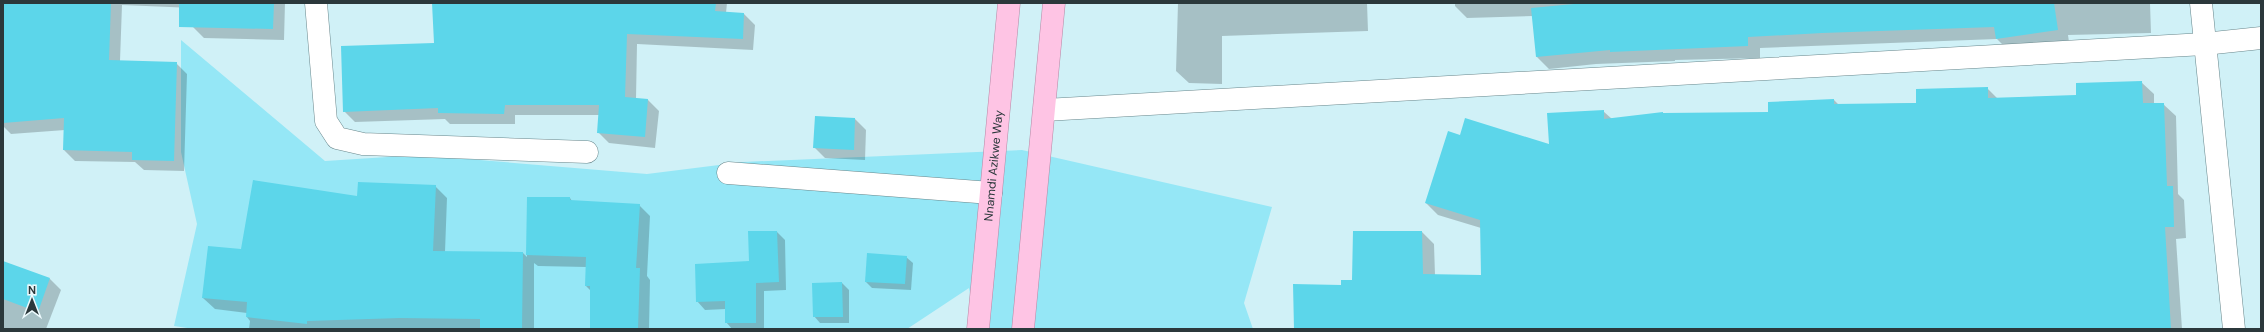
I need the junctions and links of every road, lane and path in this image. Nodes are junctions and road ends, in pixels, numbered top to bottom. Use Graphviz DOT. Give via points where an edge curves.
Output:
graph roads {
  1 [pos="316,3"];
  2 [pos="1009,3"];
  3 [pos="1054,3"];
  4 [pos="2201,3"];
  5 [pos="2261,38"];
  6 [pos="2204,44"];
  7 [pos="1045,110"];
  8 [pos="587,152"];
  9 [pos="728,173"];
  10 [pos="991,193"];
  11 [pos="978,329"];
  12 [pos="1023,329"];
  13 [pos="2234,329"];
  1 -- 8 [label="street" via="326,121 337,138 363,144"];
  2 -- 10 [label="highway, Nnamdi Azikwe Way"];
  3 -- 7 [label="highway"];
  4 -- 6 [label="street"];
  5 -- 6 [label="street"];
  6 -- 7 [label="street"];
  6 -- 13 [label="street"];
  7 -- 12 [label="highway"];
  9 -- 10 [label="street"];
  10 -- 11 [label="highway, Nnamdi Azikwe Way"];
}
